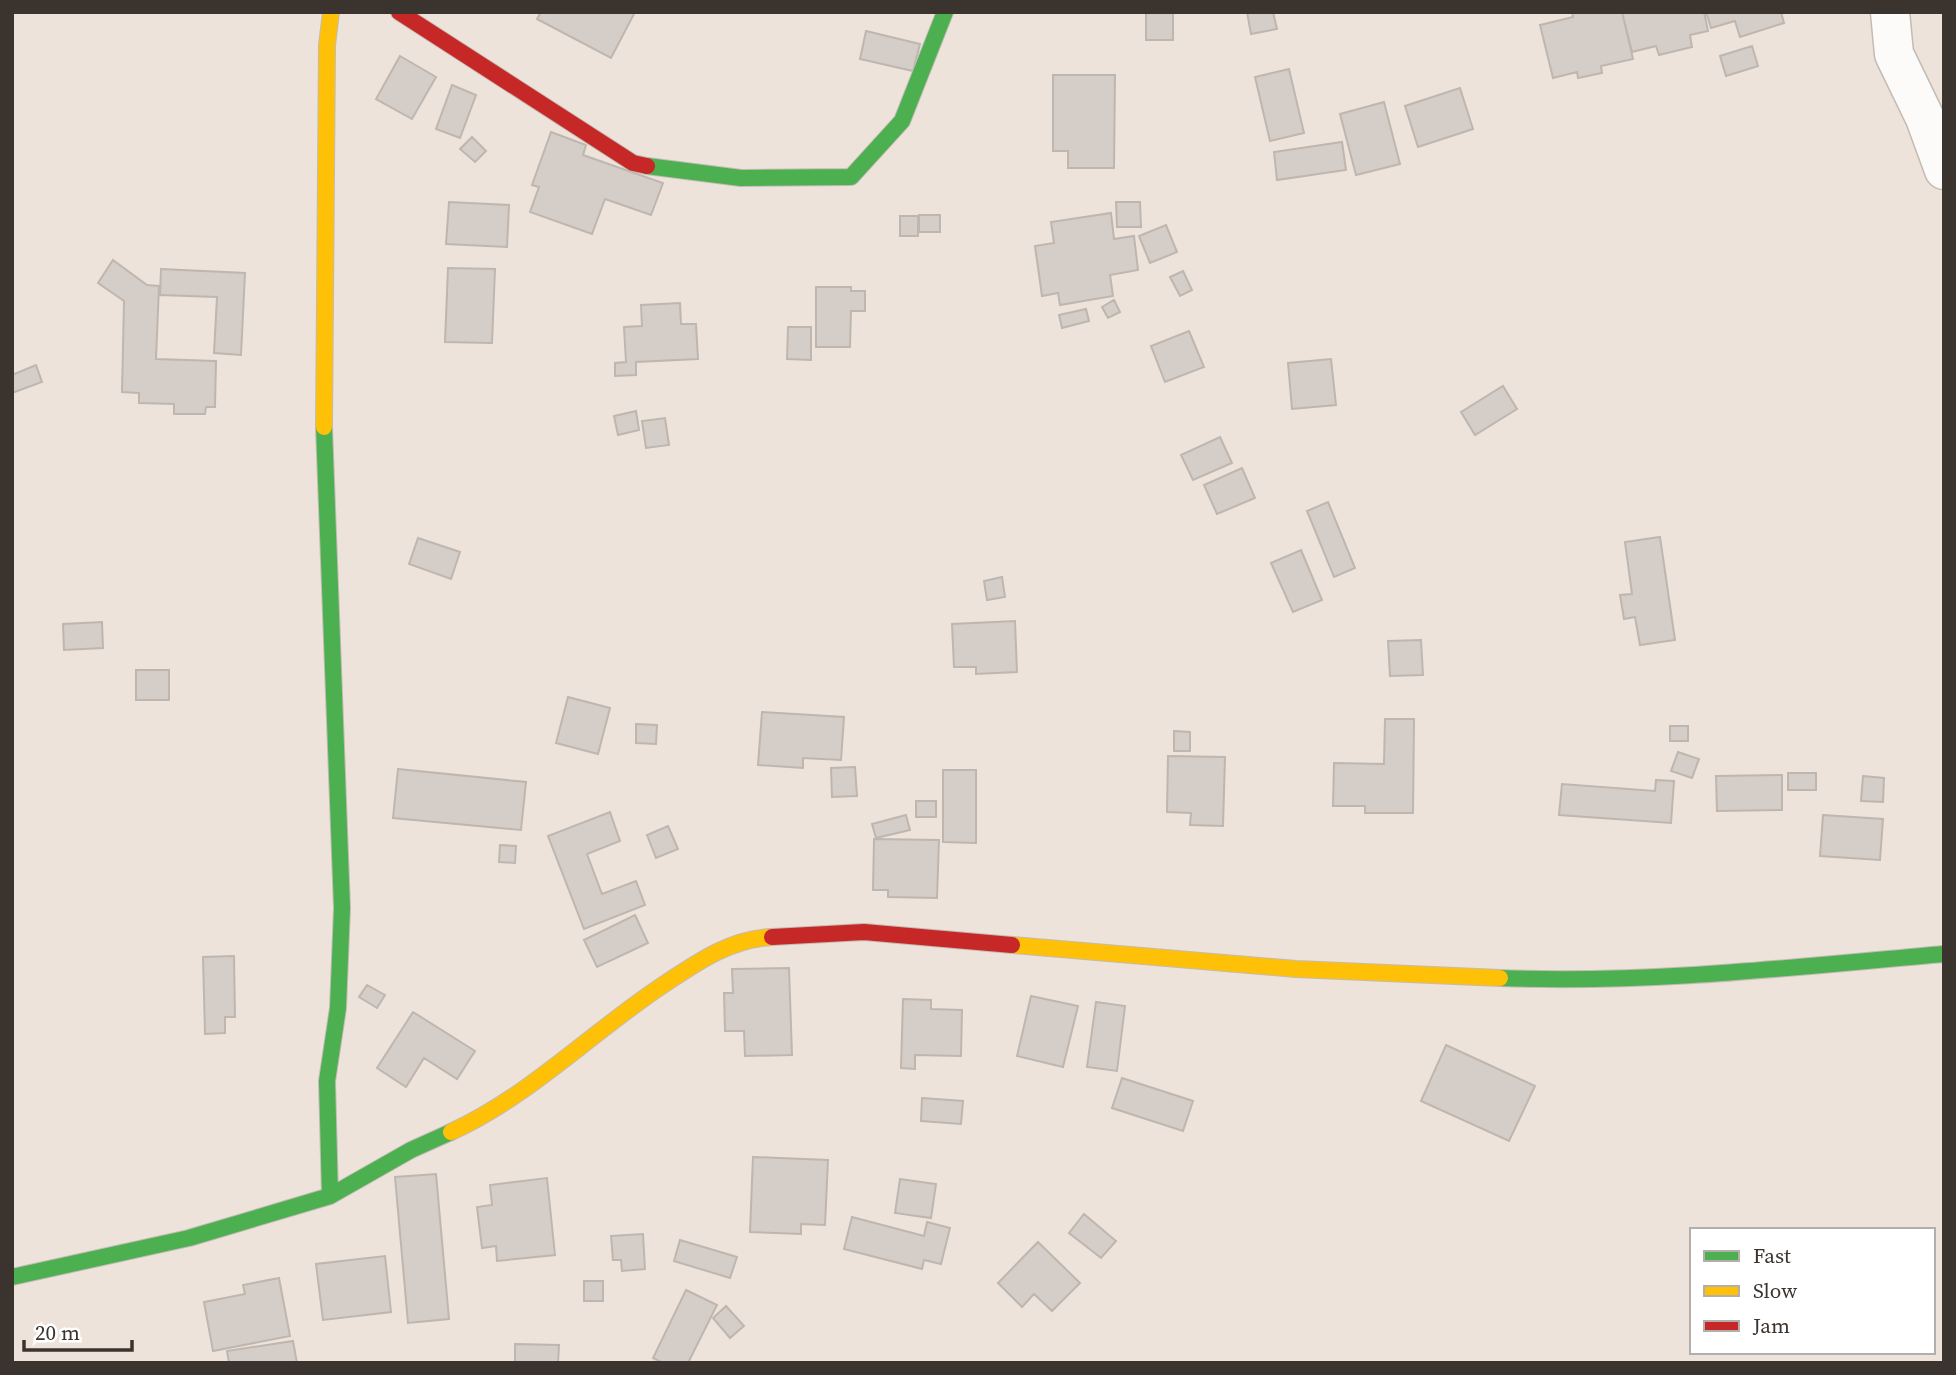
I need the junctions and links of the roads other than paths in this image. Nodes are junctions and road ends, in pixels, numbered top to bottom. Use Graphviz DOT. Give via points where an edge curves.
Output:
graph roads {
  1 [pos="331,12"];
  2 [pos="399,12"];
  3 [pos="945,12"];
  4 [pos="1890,12"];
  5 [pos="1944,170"];
  6 [pos="1944,954"];
  7 [pos="330,1196"];
  8 [pos="12,1277"];
  1 -- 7 [label="street" via="324,425 342,908 338,1008 327,1082"];
  2 -- 3 [label="street" via="634,163 809,181 850,177 902,121"];
  4 -- 5 [label="street" via="1894,54"];
  6 -- 7 [label="street" via="1710,975 1571,981 1296,970 864,932 764,937 716,950 623,1011 488,1115 411,1150"];
  7 -- 8 [label="street" via="189,1238"];
}
